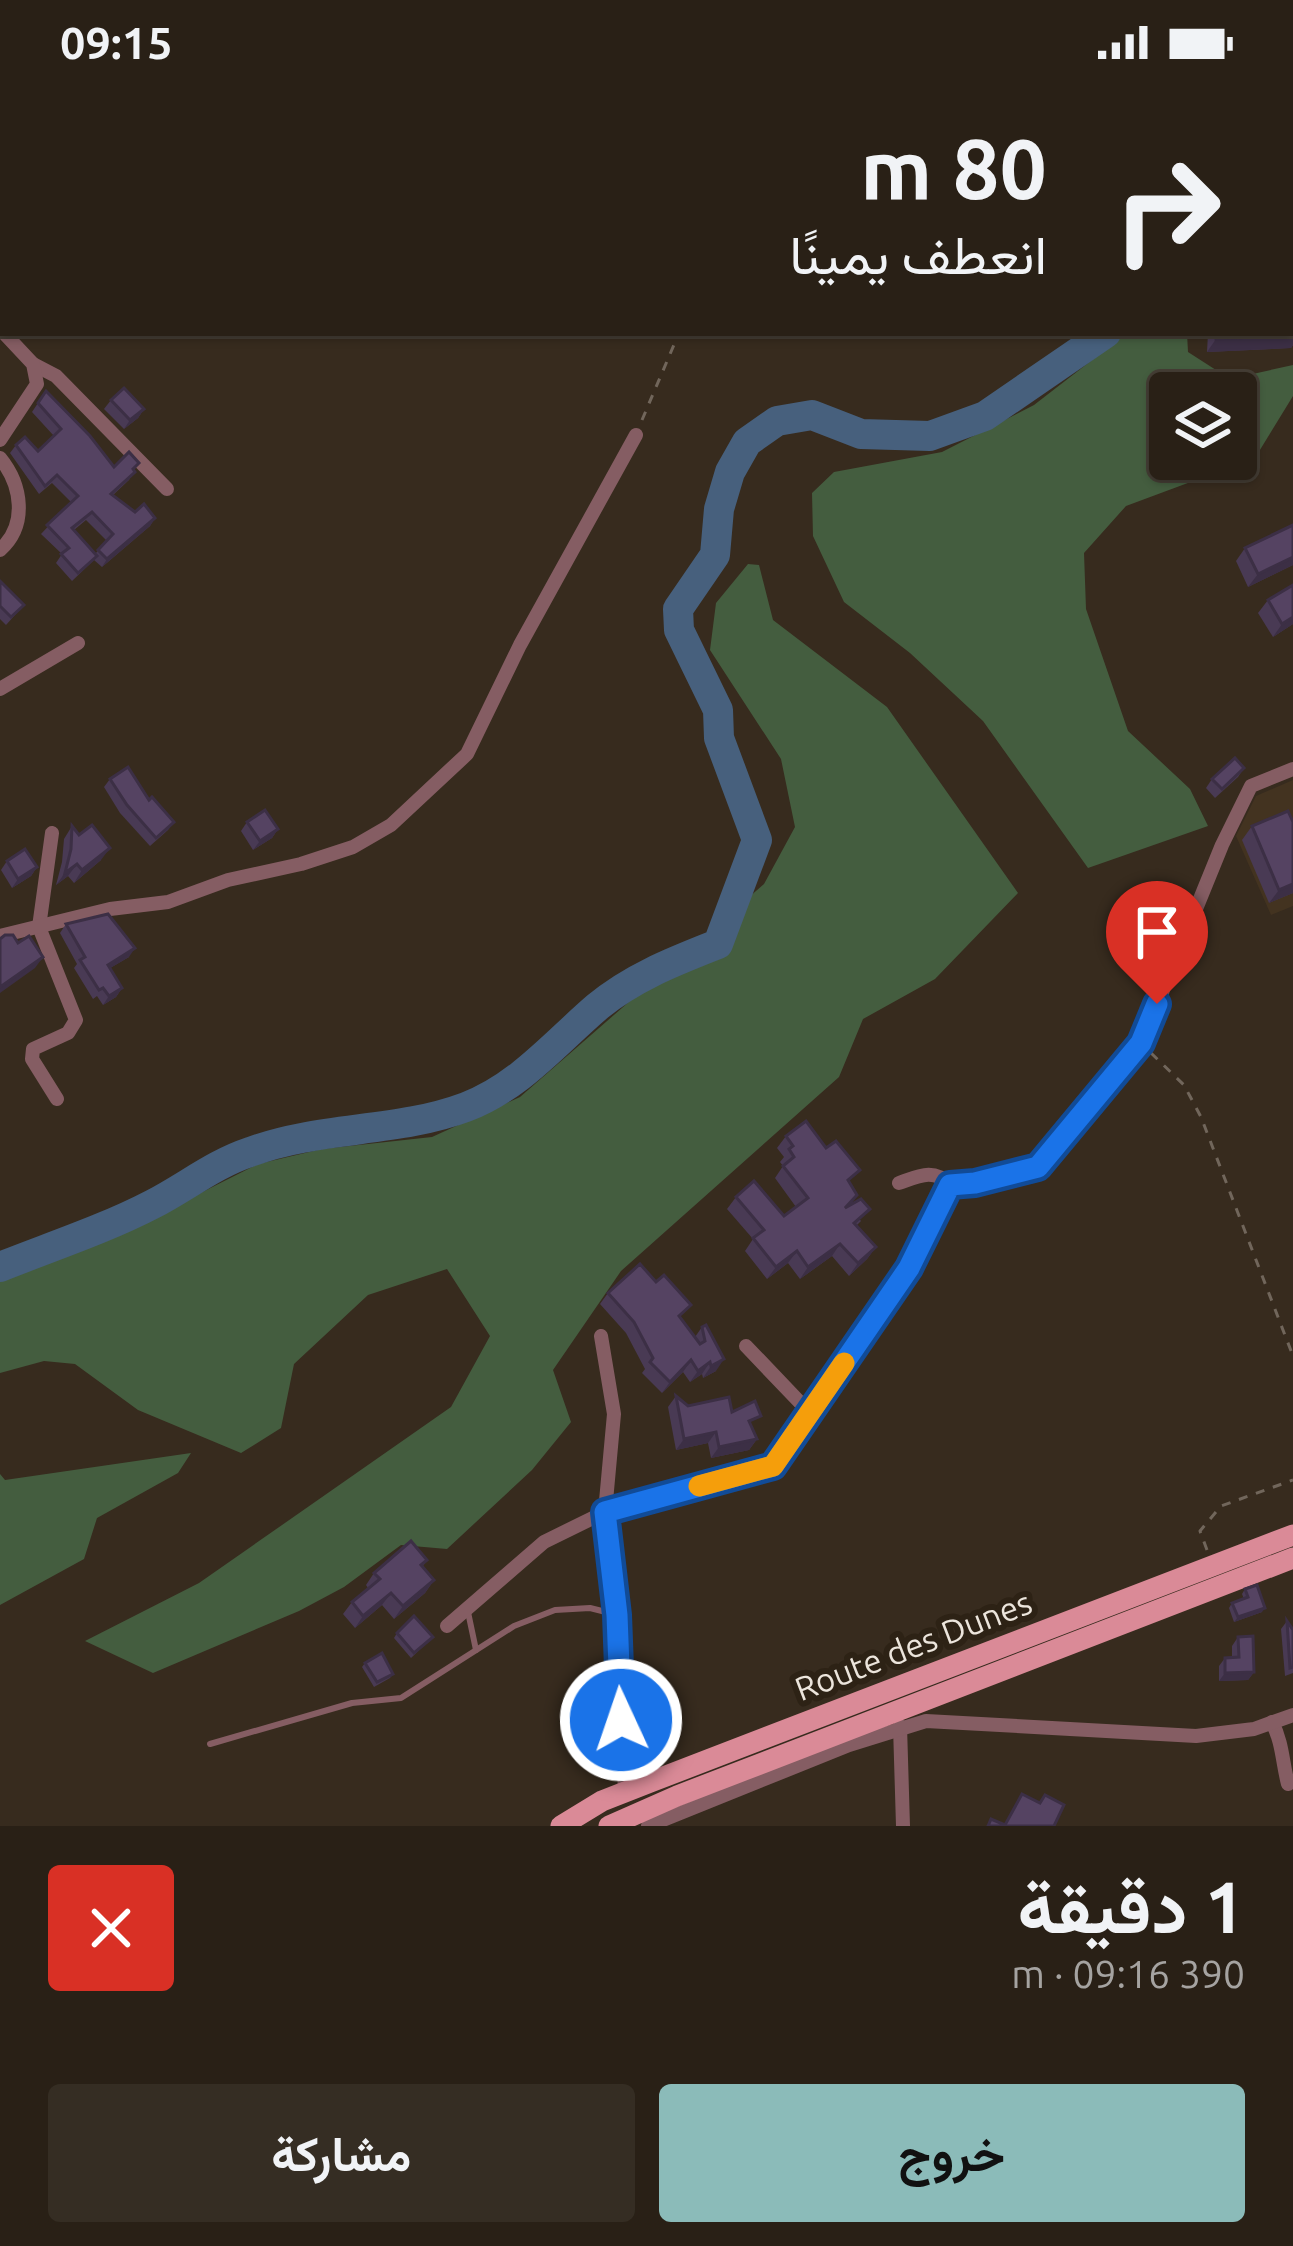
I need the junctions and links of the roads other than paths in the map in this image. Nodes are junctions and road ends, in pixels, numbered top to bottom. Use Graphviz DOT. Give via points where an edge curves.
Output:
graph roads {
  1 [pos="7,336"];
  2 [pos="32,364"];
  3 [pos="636,435"];
  4 [pos="0,440"];
  5 [pos="0,458"];
  6 [pos="167,489"];
  7 [pos="0,550"];
  8 [pos="78,644"];
  9 [pos="0,689"];
  10 [pos="1293,769"];
  11 [pos="52,833"];
  12 [pos="39,926"];
  13 [pos="0,936"];
  14 [pos="57,1099"];
  15 [pos="899,1183"];
  16 [pos="950,1185"];
  17 [pos="601,1336"];
  18 [pos="746,1346"];
  19 [pos="810,1413"];
  20 [pos="605,1512"];
  21 [pos="1293,1535"];
  22 [pos="1293,1558"];
  23 [pos="467,1608"];
  24 [pos="617,1615"];
  25 [pos="447,1626"];
  26 [pos="476,1650"];
  27 [pos="1293,1715"];
  28 [pos="1272,1722"];
  29 [pos="900,1726"];
  30 [pos="210,1744"];
  31 [pos="1288,1784"];
  32 [pos="625,1792"];
  33 [pos="561,1826"];
  34 [pos="609,1826"];
  35 [pos="647,1826"];
  36 [pos="903,1826"];
  1 -- 2 [label="street"];
  2 -- 4 [label="street" via="37,384"];
  2 -- 6 [label="street" via="56,376"];
  3 -- 12 [label="street" via="467,754 391,825 301,864 168,902"];
  5 -- 7 [label="street" via="20,516"];
  8 -- 9 [label="street"];
  10 -- 16 [label="street" via="1251,786 1141,1043 1038,1167"];
  11 -- 12 [label="street"];
  12 -- 13 [label="street"];
  12 -- 14 [label="street" via="76,1020 68,1033 33,1049"];
  15 -- 16 [label="street" via="924,1173"];
  16 -- 19 [label="street" via="909,1268"];
  17 -- 20 [label="street" via="614,1414"];
  18 -- 19 [label="street"];
  19 -- 20 [label="street" via="773,1466"];
  20 -- 23 [label="street" via="544,1542"];
  20 -- 24 [label="street"];
  21 -- 32 [label="main road, Route des Dunes"];
  22 -- 34 [label="main road, Route des Dunes"];
  23 -- 25 [label="street"];
  23 -- 26 [label="lane"];
  24 -- 26 [label="lane" via="555,1610"];
  24 -- 32 [label="street"];
  26 -- 30 [label="lane" via="401,1699 352,1702"];
  27 -- 28 [label="street"];
  28 -- 29 [label="street" via="1196,1736 950,1721"];
  28 -- 31 [label="street"];
  29 -- 35 [label="street"];
  29 -- 36 [label="street"];
  32 -- 33 [label="main road, Route des Dunes"];
}
